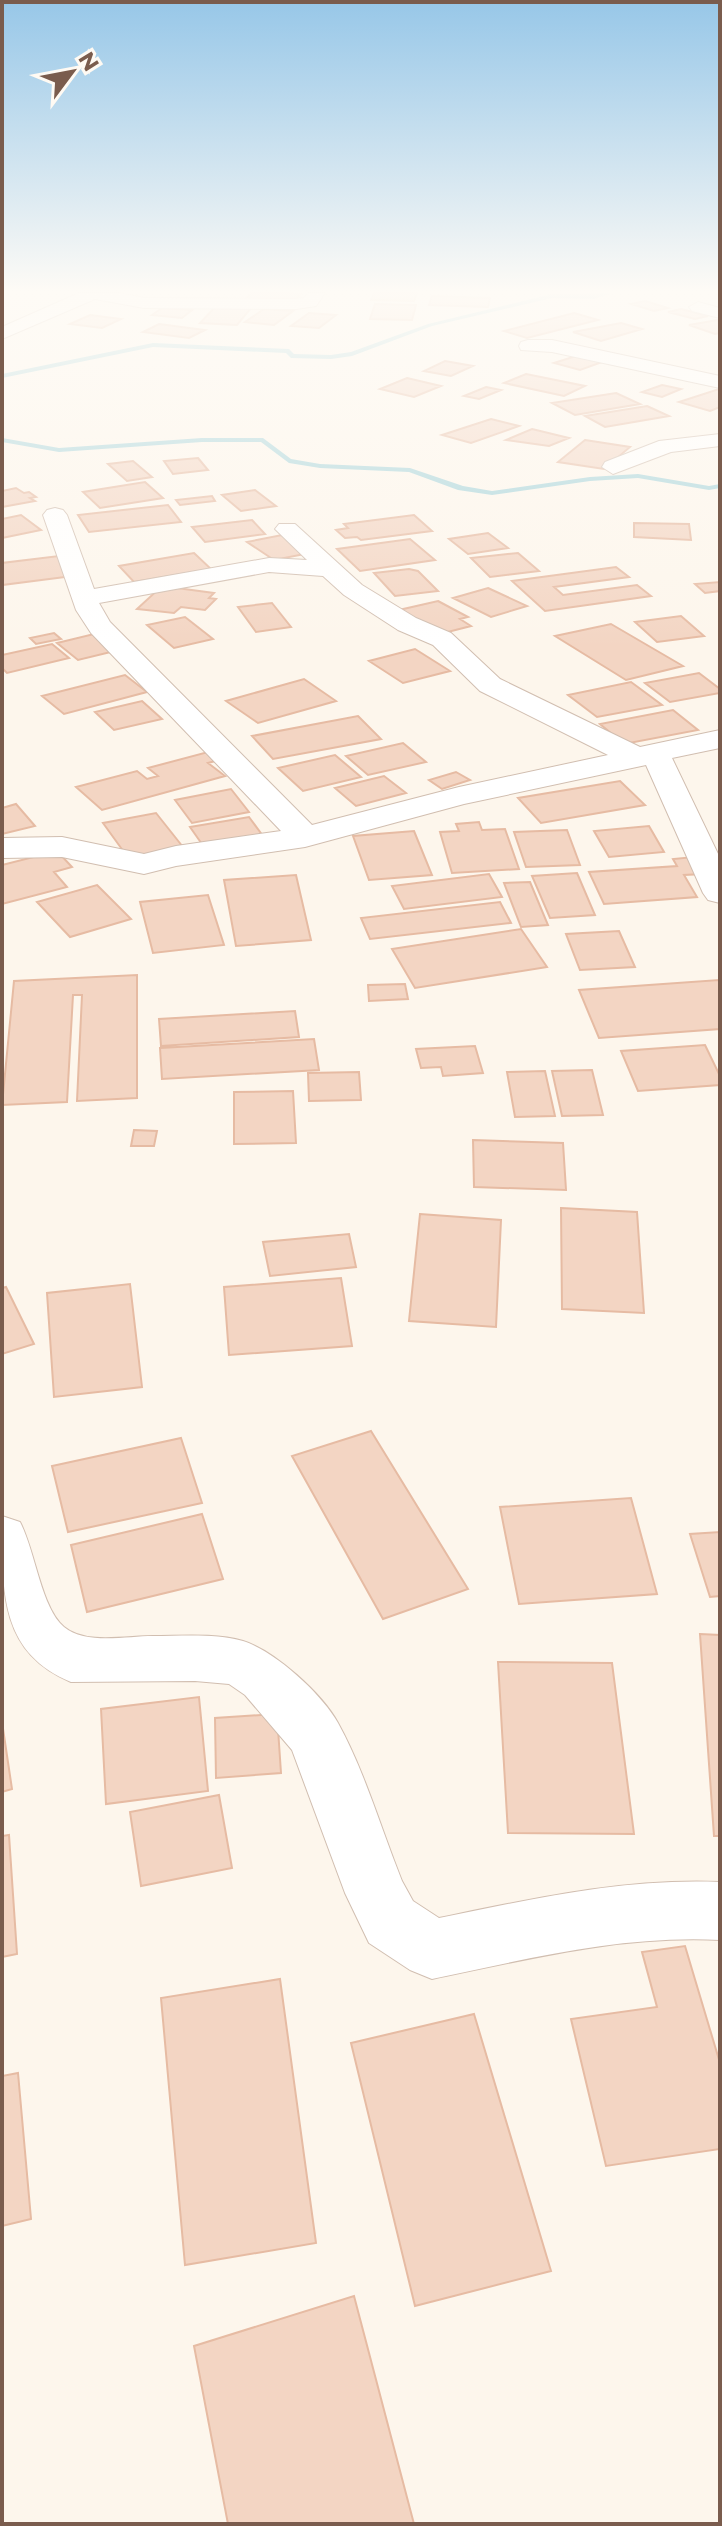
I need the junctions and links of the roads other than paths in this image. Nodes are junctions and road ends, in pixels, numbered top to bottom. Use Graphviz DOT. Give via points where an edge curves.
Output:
graph roads {
  1 [pos="720,440"];
  2 [pos="613,467"];
  3 [pos="55,515"];
  4 [pos="287,529"];
  5 [pos="329,569"];
  6 [pos="85,598"];
  7 [pos="720,739"];
  8 [pos="647,756"];
  9 [pos="305,837"];
  10 [pos="2,848"];
  11 [pos="720,893"];
  12 [pos="2,1536"];
  13 [pos="720,1911"];
  1 -- 2 [label="street" via="667,446"];
  3 -- 6 [label="street"];
  4 -- 5 [label="street"];
  5 -- 6 [label="street" via="269,565"];
  5 -- 8 [label="street" via="382,610 442,639 490,685"];
  6 -- 9 [label="street" via="100,627"];
  7 -- 8 [label="street"];
  8 -- 9 [label="street" via="459,796"];
  8 -- 11 [label="street"];
  9 -- 10 [label="street" via="144,864 72,848"];
  12 -- 13 [label="street" via="26,1616 43,1642 71,1659 195,1658 240,1663 265,1679 316,1737 391,1922 432,1949 595,1917 691,1908"];
}
